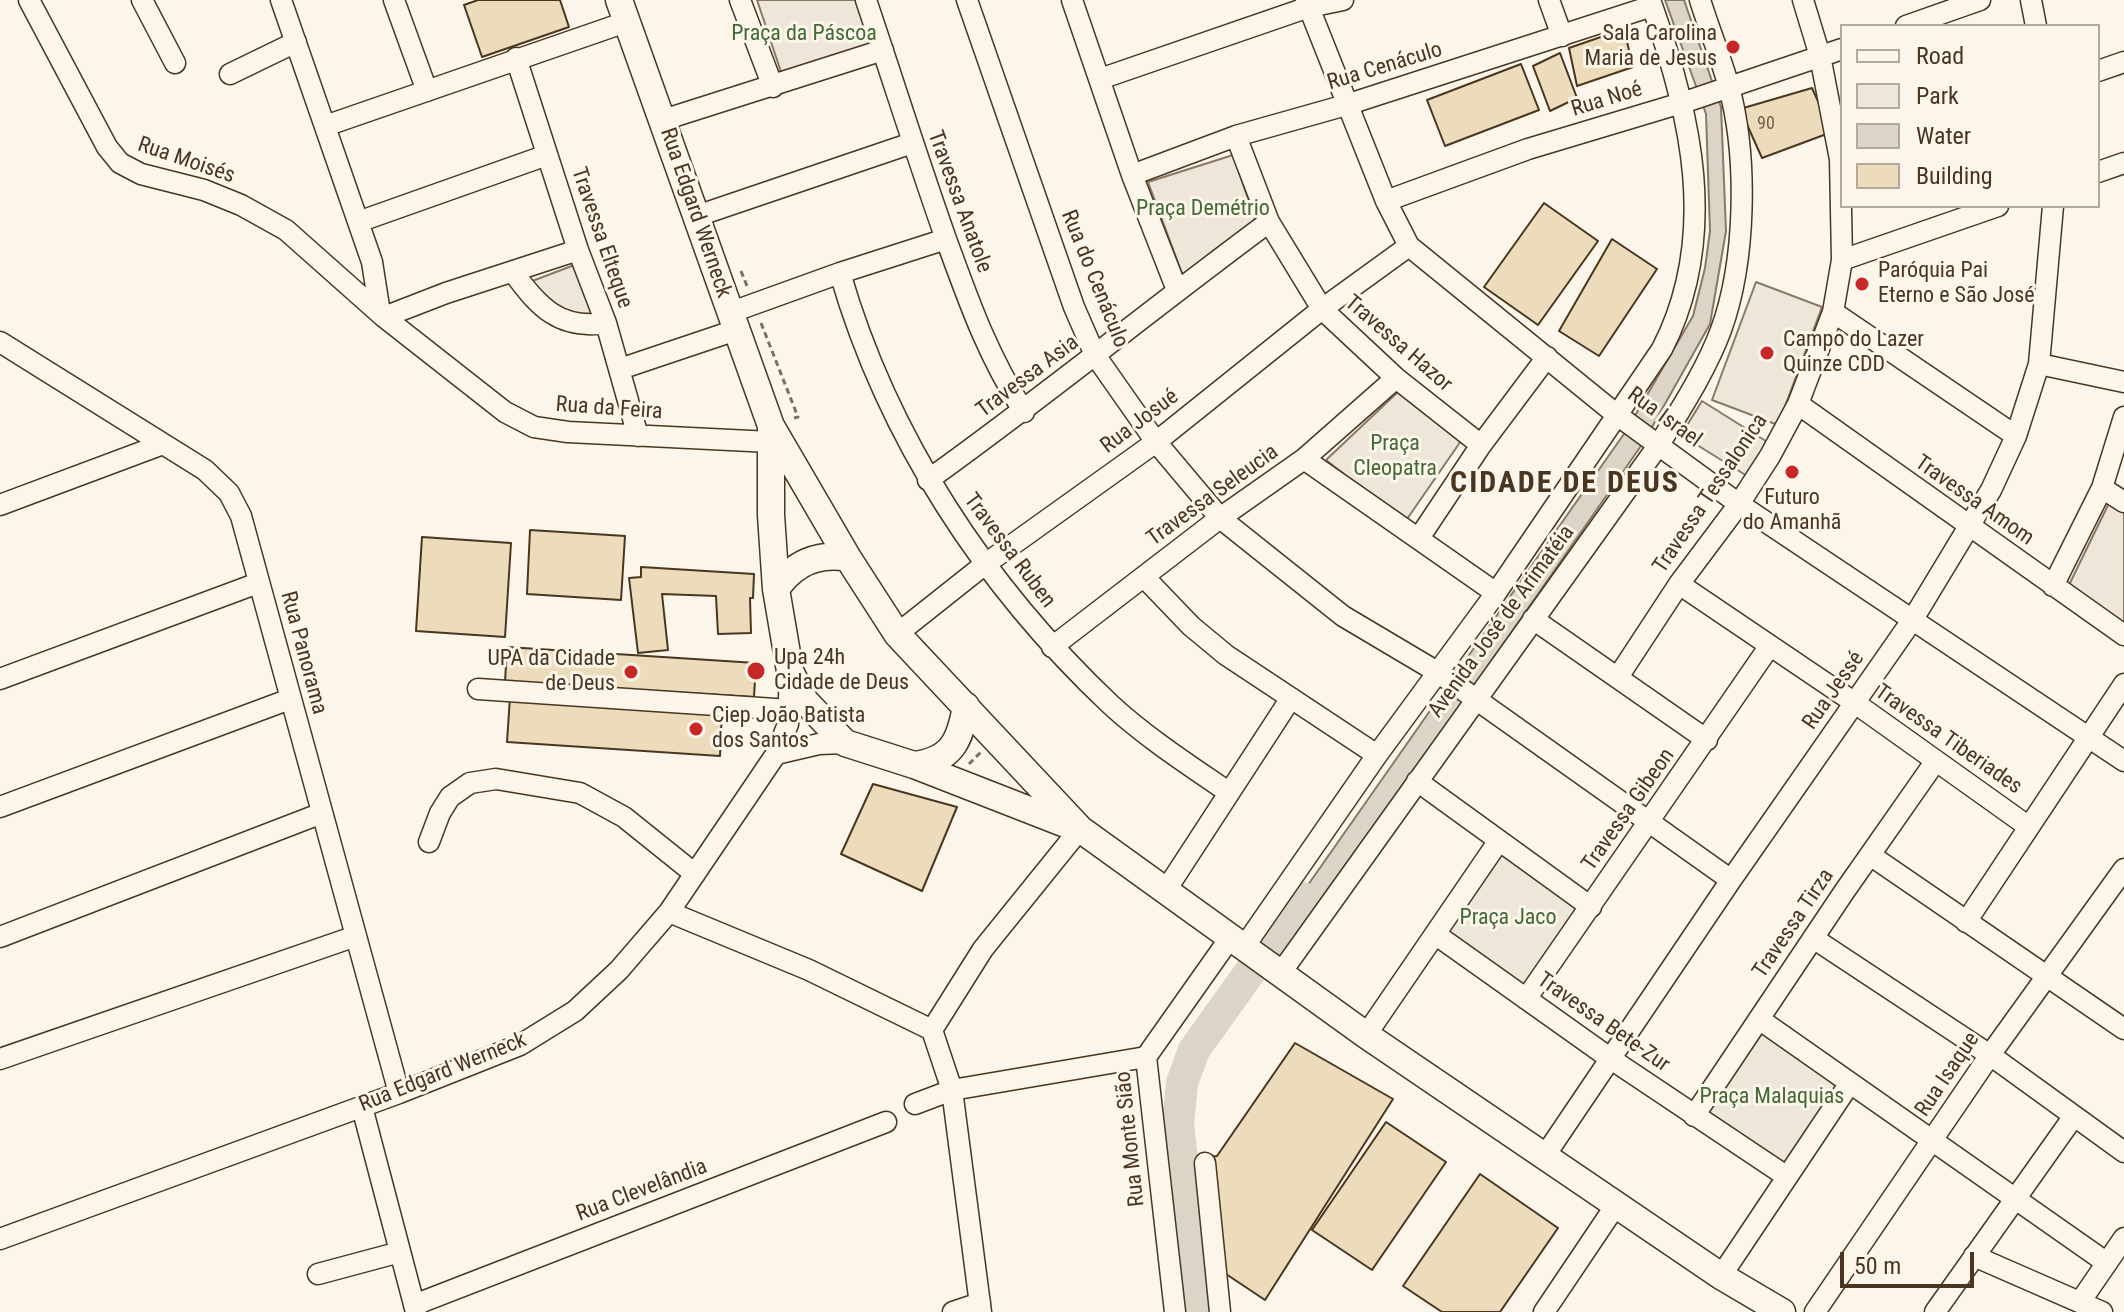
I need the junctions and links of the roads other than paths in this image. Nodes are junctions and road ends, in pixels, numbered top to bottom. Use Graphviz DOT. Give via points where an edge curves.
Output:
graph roads {
  1 [pos="29,0"];
  2 [pos="142,0"];
  3 [pos="281,0"];
  4 [pos="394,0"];
  5 [pos="740,0"];
  6 [pos="866,0"];
  7 [pos="967,0"];
  8 [pos="1072,0"];
  9 [pos="1343,0"];
  10 [pos="1549,0"];
  11 [pos="1700,0"];
  12 [pos="1803,0"];
  13 [pos="1980,0"];
  14 [pos="2031,0"];
  15 [pos="1307,3"];
  16 [pos="1651,3"];
  17 [pos="623,11"];
  18 [pos="1912,24"];
  19 [pos="2036,24"];
  20 [pos="1562,36"];
  21 [pos="296,42"];
  22 [pos="883,50"];
  23 [pos="1840,50"];
  24 [pos="1820,56"];
  25 [pos="516,58"];
  26 [pos="2124,62"];
  27 [pos="175,63"];
  28 [pos="2100,70"];
  29 [pos="230,74"];
  30 [pos="1100,79"];
  31 [pos="773,87"];
  32 [pos="1726,89"];
  33 [pos="427,91"];
  34 [pos="1686,102"];
  35 [pos="1346,105"];
  36 [pos="663,120"];
  37 [pos="325,126"];
  38 [pos="1236,136"];
  39 [pos="912,143"];
  40 [pos="1840,153"];
  41 [pos="547,155"];
  42 [pos="2124,163"];
  43 [pos="2100,171"];
  44 [pos="1132,175"];
  45 [pos="1386,201"];
  46 [pos="1841,208"];
  47 [pos="1992,208"];
  48 [pos="2053,208"];
  49 [pos="697,216"];
  50 [pos="358,222"];
  51 [pos="1269,222"];
  52 [pos="946,239"];
  53 [pos="1409,246"];
  54 [pos="578,250"];
  55 [pos="1842,260"];
  56 [pos="513,272"];
  57 [pos="840,273"];
  58 [pos="1177,290"];
  59 [pos="1322,309"];
  60 [pos="1833,312"];
  61 [pos="382,315"];
  62 [pos="732,321"];
  63 [pos="606,323"];
  64 [pos="0,342"];
  65 [pos="1095,355"];
  66 [pos="1547,357"];
  67 [pos="2039,364"];
  68 [pos="620,369"];
  69 [pos="1396,378"];
  70 [pos="2124,382"];
  71 [pos="1798,404"];
  72 [pos="1024,412"];
  73 [pos="1620,416"];
  74 [pos="2124,417"];
  75 [pos="771,434"];
  76 [pos="638,436"];
  77 [pos="2016,436"];
  78 [pos="1656,441"];
  79 [pos="1156,442"];
  80 [pos="163,444"];
  81 [pos="1481,445"];
  82 [pos="1304,459"];
  83 [pos="928,480"];
  84 [pos="2102,488"];
  85 [pos="2124,502"];
  86 [pos="1739,504"];
  87 [pos="0,505"];
  88 [pos="1220,518"];
  89 [pos="1970,528"];
  90 [pos="1419,538"];
  91 [pos="848,558"];
  92 [pos="984,565"];
  93 [pos="1144,577"];
  94 [pos="258,583"];
  95 [pos="1679,584"];
  96 [pos="2053,586"];
  97 [pos="776,589"];
  98 [pos="1496,593"];
  99 [pos="1533,619"];
  100 [pos="1913,619"];
  101 [pos="897,634"];
  102 [pos="2124,635"];
  103 [pos="1052,647"];
  104 [pos="1769,647"];
  105 [pos="790,671"];
  106 [pos="1442,675"];
  107 [pos="1618,677"];
  108 [pos="0,679"];
  109 [pos="2124,684"];
  110 [pos="478,689"];
  111 [pos="1291,698"];
  112 [pos="1472,698"];
  113 [pos="290,699"];
  114 [pos="1855,703"];
  115 [pos="966,706"];
  116 [pos="790,710"];
  117 [pos="2089,738"];
  118 [pos="1707,740"];
  119 [pos="845,743"];
  120 [pos="776,754"];
  121 [pos="1377,755"];
  122 [pos="2124,761"];
  123 [pos="1935,762"];
  124 [pos="914,765"];
  125 [pos="1417,781"];
  126 [pos="1228,792"];
  127 [pos="0,807"];
  128 [pos="322,813"];
  129 [pos="1649,821"];
  130 [pos="2029,827"];
  131 [pos="1080,829"];
  132 [pos="429,842"];
  133 [pos="1498,842"];
  134 [pos="1870,855"];
  135 [pos="2124,869"];
  136 [pos="695,874"];
  137 [pos="1731,880"];
  138 [pos="1166,890"];
  139 [pos="1591,907"];
  140 [pos="669,912"];
  141 [pos="1966,922"];
  142 [pos="1435,934"];
  143 [pos="356,936"];
  144 [pos="0,937"];
  145 [pos="1813,938"];
  146 [pos="1256,956"];
  147 [pos="2048,975"];
  148 [pos="1526,999"];
  149 [pos="1759,1019"];
  150 [pos="2124,1029"];
  151 [pos="932,1030"];
  152 [pos="1366,1035"];
  153 [pos="1990,1055"];
  154 [pos="1146,1057"];
  155 [pos="0,1059"];
  156 [pos="1611,1059"];
  157 [pos="1850,1083"];
  158 [pos="952,1090"];
  159 [pos="399,1093"];
  160 [pos="915,1104"];
  161 [pos="362,1107"];
  162 [pos="1694,1116"];
  163 [pos="2074,1116"];
  164 [pos="886,1122"];
  165 [pos="1933,1140"];
  166 [pos="2124,1152"];
  167 [pos="1544,1157"];
  168 [pos="1205,1163"];
  169 [pos="1786,1176"];
  170 [pos="2015,1199"];
  171 [pos="1616,1205"];
  172 [pos="2124,1238"];
  173 [pos="0,1239"];
  174 [pos="400,1252"];
  175 [pos="1974,1256"];
  176 [pos="2107,1263"];
  177 [pos="318,1274"];
  178 [pos="1721,1276"];
  179 [pos="2080,1302"];
  180 [pos="980,1308"];
  181 [pos="415,1309"];
  182 [pos="953,1312"];
  183 [pos="1175,1312"];
  184 [pos="1220,1312"];
  185 [pos="1544,1312"];
  186 [pos="1782,1312"];
  187 [pos="1815,1312"];
  188 [pos="1935,1312"];
  189 [pos="2102,1312"];
  1 -- 61 [label="street, Rua Moisés" via="120,163 141,174 204,190 286,230"];
  2 -- 27 [label="street"];
  3 -- 21 [label="street"];
  4 -- 33 [label="street"];
  5 -- 31 [label="street"];
  6 -- 22 [label="street, Travessa Anatole"];
  7 -- 65 [label="street, Rua do Cenáculo"];
  8 -- 30 [label="street"];
  9 -- 15 [label="street"];
  10 -- 20 [label="street"];
  11 -- 32 [label="street, Avenida José de Arimatéia"];
  12 -- 24 [label="street, Travessa Tessalonica"];
  13 -- 18 [label="street"];
  14 -- 19 [label="street"];
  15 -- 30 [label="street"];
  15 -- 35 [label="street, Rua Israel"];
  16 -- 20 [label="street, Rua Cenáculo"];
  16 -- 34 [label="street, Avenida José de Arimatéia"];
  17 -- 25 [label="street"];
  17 -- 36 [label="main road, Rua Edgard Werneck"];
  20 -- 35 [label="street, Rua Cenáculo"];
  21 -- 29 [label="street"];
  21 -- 37 [label="street"];
  22 -- 31 [label="street"];
  22 -- 39 [label="street, Travessa Anatole"];
  23 -- 24 [label="street, Rua Noé"];
  24 -- 32 [label="street, Rua Noé"];
  24 -- 40 [label="street, Travessa Tessalonica"];
  25 -- 33 [label="street"];
  25 -- 41 [label="street, Travessa Elteque"];
  26 -- 28 [label="street"];
  30 -- 44 [label="street"];
  31 -- 36 [label="street"];
  32 -- 34 [label="street, Rua Noé"];
  32 -- 78 [label="street, Avenida José de Arimatéia" via="1735,118 1742,190 1735,268 1721,329 1687,399"];
  33 -- 37 [label="street"];
  34 -- 45 [label="street, Rua Noé" via="1528,149"];
  34 -- 73 [label="street, Avenida José de Arimatéia" via="1694,251 1690,273 1662,349"];
  35 -- 38 [label="street, Rua Cenáculo"];
  35 -- 45 [label="street, Rua Israel"];
  36 -- 49 [label="main road, Rua Edgard Werneck"];
  37 -- 50 [label="street"];
  38 -- 44 [label="street, Rua Cenáculo"];
  38 -- 51 [label="street, Travessa Hazor"];
  39 -- 49 [label="street"];
  39 -- 52 [label="street, Travessa Anatole"];
  41 -- 50 [label="street"];
  41 -- 54 [label="street, Travessa Elteque"];
  42 -- 43 [label="street"];
  44 -- 58 [label="street"];
  45 -- 53 [label="street, Rua Israel"];
  46 -- 55 [label="street, Travessa Tessalonica"];
  47 -- 55 [label="street"];
  48 -- 67 [label="street, Rua Jessé"];
  49 -- 62 [label="main road, Rua Edgard Werneck"];
  50 -- 61 [label="street"];
  51 -- 58 [label="street, Travessa Asia"];
  51 -- 59 [label="street, Travessa Hazor"];
  52 -- 57 [label="street"];
  52 -- 72 [label="street, Travessa Anatole" via="981,336"];
  53 -- 59 [label="street, Rua Josué"];
  53 -- 66 [label="street, Rua Israel"];
  54 -- 56 [label="street"];
  54 -- 63 [label="street, Travessa Elteque"];
  55 -- 60 [label="street, Travessa Tessalonica"];
  56 -- 61 [label="street"];
  56 -- 63 [label="street" via="535,301 569,323"];
  57 -- 62 [label="street"];
  57 -- 83 [label="street, Travessa Ruben" via="852,313"];
  58 -- 65 [label="street, Travessa Asia"];
  59 -- 69 [label="street, Travessa Hazor"];
  59 -- 79 [label="street, Rua Josué"];
  60 -- 71 [label="street, Travessa Tessalonica"];
  60 -- 77 [label="street"];
  61 -- 76 [label="street, Rua da Feira" via="505,412 534,427"];
  62 -- 68 [label="street"];
  62 -- 75 [label="main road, Rua Edgard Werneck"];
  63 -- 68 [label="street, Travessa Elteque"];
  64 -- 80 [label="street, Rua Panorama"];
  65 -- 72 [label="street, Travessa Asia"];
  65 -- 79 [label="street, Rua do Cenáculo"];
  66 -- 73 [label="street, Rua Israel"];
  66 -- 81 [label="street"];
  67 -- 70 [label="street"];
  67 -- 77 [label="street, Rua Jessé"];
  68 -- 76 [label="street, Travessa Elteque"];
  69 -- 81 [label="street, Travessa Hazor"];
  69 -- 82 [label="street, Travessa Seleucia"];
  71 -- 86 [label="street, Travessa Tessalonica"];
  71 -- 89 [label="street, Travessa Amom"];
  72 -- 83 [label="street, Travessa Asia"];
  73 -- 78 [label="street, Rua Israel"];
  73 -- 98 [label="street, Avenida José de Arimatéia"];
  74 -- 84 [label="street"];
  75 -- 76 [label="street, Rua da Feira"];
  75 -- 91 [label="main road"];
  75 -- 97 [label="main road"];
  77 -- 89 [label="street, Rua Jessé"];
  78 -- 86 [label="street, Rua Israel"];
  78 -- 99 [label="street, Avenida José de Arimatéia"];
  79 -- 88 [label="street, Rua do Cenáculo"];
  79 -- 92 [label="street, Rua Josué"];
  80 -- 87 [label="street"];
  80 -- 94 [label="street, Rua Panorama" via="205,470 229,493 241,516"];
  81 -- 90 [label="street"];
  82 -- 88 [label="street, Travessa Seleucia"];
  82 -- 90 [label="street"];
  83 -- 92 [label="street, Travessa Ruben"];
  84 -- 85 [label="street"];
  84 -- 96 [label="street"];
  86 -- 95 [label="street, Travessa Tessalonica"];
  86 -- 100 [label="street, Rua Israel"];
  88 -- 93 [label="street, Travessa Seleucia"];
  88 -- 106 [label="street, Rua do Cenáculo" via="1343,616"];
  89 -- 96 [label="street, Travessa Amom"];
  89 -- 100 [label="street, Rua Jessé"];
  90 -- 98 [label="street"];
  91 -- 97 [label="main road" via="811,559 788,573"];
  91 -- 101 [label="main road"];
  92 -- 101 [label="street, Rua Josué"];
  92 -- 103 [label="street, Travessa Ruben"];
  93 -- 103 [label="street, Travessa Seleucia"];
  93 -- 111 [label="street" via="1191,626"];
  94 -- 108 [label="street"];
  94 -- 113 [label="street, Rua Panorama"];
  95 -- 104 [label="street, Travessa Tiberiades"];
  95 -- 107 [label="street, Travessa Tessalonica"];
  96 -- 102 [label="street, Travessa Amom"];
  97 -- 105 [label="main road"];
  98 -- 106 [label="street, Avenida José de Arimatéia"];
  99 -- 107 [label="street"];
  99 -- 112 [label="street, Avenida José de Arimatéia"];
  100 -- 114 [label="street, Rua Jessé"];
  100 -- 117 [label="street, Rua Israel"];
  101 -- 115 [label="main road"];
  103 -- 126 [label="street, Travessa Ruben" via="1113,707"];
  104 -- 114 [label="street, Travessa Tiberiades"];
  104 -- 118 [label="street, Travessa Gibeon"];
  105 -- 116 [label="street, Rua Edgard Werneck"];
  105 -- 119 [label="main road" via="805,701"];
  106 -- 112 [label="street, Rua do Cenáculo"];
  106 -- 121 [label="street, Avenida José de Arimatéia"];
  107 -- 118 [label="street"];
  109 -- 117 [label="street"];
  110 -- 116 [label="street"];
  111 -- 121 [label="street"];
  111 -- 126 [label="street"];
  112 -- 125 [label="street, Avenida José de Arimatéia"];
  112 -- 129 [label="street, Rua do Cenáculo"];
  113 -- 127 [label="street"];
  113 -- 128 [label="street, Rua Panorama"];
  114 -- 123 [label="street, Travessa Tiberiades"];
  114 -- 137 [label="street, Rua Jessé"];
  115 -- 124 [label="main road" via="948,753"];
  115 -- 131 [label="main road"];
  116 -- 120 [label="street, Rua Edgard Werneck"];
  117 -- 122 [label="street, Rua Israel"];
  117 -- 130 [label="street"];
  118 -- 129 [label="street, Travessa Gibeon"];
  119 -- 120 [label="street"];
  119 -- 124 [label="main road"];
  120 -- 136 [label="street, Rua Edgard Werneck"];
  121 -- 146 [label="street, Avenida José de Arimatéia"];
  123 -- 130 [label="street, Travessa Tiberiades"];
  123 -- 134 [label="street, Travessa Tirza"];
  124 -- 131 [label="main road"];
  125 -- 133 [label="street"];
  125 -- 146 [label="street, Avenida José de Arimatéia"];
  126 -- 138 [label="street"];
  128 -- 143 [label="street, Rua Panorama"];
  128 -- 144 [label="street"];
  129 -- 137 [label="street, Rua do Cenáculo"];
  129 -- 139 [label="street, Travessa Gibeon"];
  130 -- 141 [label="street"];
  131 -- 138 [label="main road"];
  131 -- 151 [label="street" via="983,949"];
  132 -- 136 [label="street" via="450,797 470,783 496,779 580,793 624,817"];
  133 -- 139 [label="street"];
  133 -- 142 [label="street"];
  134 -- 141 [label="street"];
  134 -- 145 [label="street, Travessa Tirza"];
  135 -- 147 [label="street, Rua Isaque"];
  136 -- 140 [label="street, Rua Edgard Werneck"];
  137 -- 156 [label="street, Rua Jessé"];
  138 -- 146 [label="main road"];
  139 -- 148 [label="street, Travessa Gibeon"];
  140 -- 151 [label="street" via="809,970"];
  140 -- 159 [label="street, Rua Edgard Werneck" via="575,1011 520,1045"];
  141 -- 147 [label="street"];
  142 -- 148 [label="street, Travessa Bete-Zur"];
  142 -- 152 [label="street"];
  143 -- 155 [label="street"];
  143 -- 159 [label="street, Rua Panorama"];
  145 -- 149 [label="street, Travessa Tirza"];
  145 -- 153 [label="street"];
  146 -- 152 [label="main road"];
  146 -- 154 [label="street, Rua Monte Sião"];
  147 -- 150 [label="street"];
  147 -- 153 [label="street, Rua Isaque"];
  148 -- 156 [label="street, Travessa Bete-Zur"];
  149 -- 157 [label="street"];
  149 -- 162 [label="street, Travessa Tirza"];
  151 -- 158 [label="street"];
  152 -- 167 [label="main road"];
  153 -- 163 [label="street"];
  153 -- 165 [label="street, Rua Isaque"];
  154 -- 158 [label="street"];
  154 -- 183 [label="street, Rua Monte Sião"];
  156 -- 162 [label="street, Travessa Bete-Zur"];
  156 -- 167 [label="street, Rua Jessé"];
  157 -- 165 [label="street"];
  157 -- 169 [label="street"];
  158 -- 160 [label="street"];
  158 -- 180 [label="street"];
  159 -- 161 [label="street, Rua Edgard Werneck"];
  161 -- 173 [label="street, Rua Edgard Werneck"];
  161 -- 174 [label="street"];
  162 -- 169 [label="street, Travessa Bete-Zur"];
  163 -- 166 [label="street"];
  163 -- 170 [label="street"];
  164 -- 181 [label="street, Rua Clevelândia"];
  165 -- 170 [label="street"];
  165 -- 187 [label="street, Rua Isaque"];
  167 -- 171 [label="main road"];
  168 -- 184 [label="street"];
  169 -- 178 [label="street"];
  170 -- 175 [label="street"];
  170 -- 176 [label="street"];
  171 -- 178 [label="main road"];
  171 -- 185 [label="street"];
  172 -- 176 [label="street"];
  174 -- 177 [label="street"];
  174 -- 181 [label="street"];
  175 -- 179 [label="street"];
  175 -- 188 [label="street"];
  176 -- 179 [label="street"];
  178 -- 186 [label="main road"];
  179 -- 189 [label="street"];
  180 -- 182 [label="street"];
}
